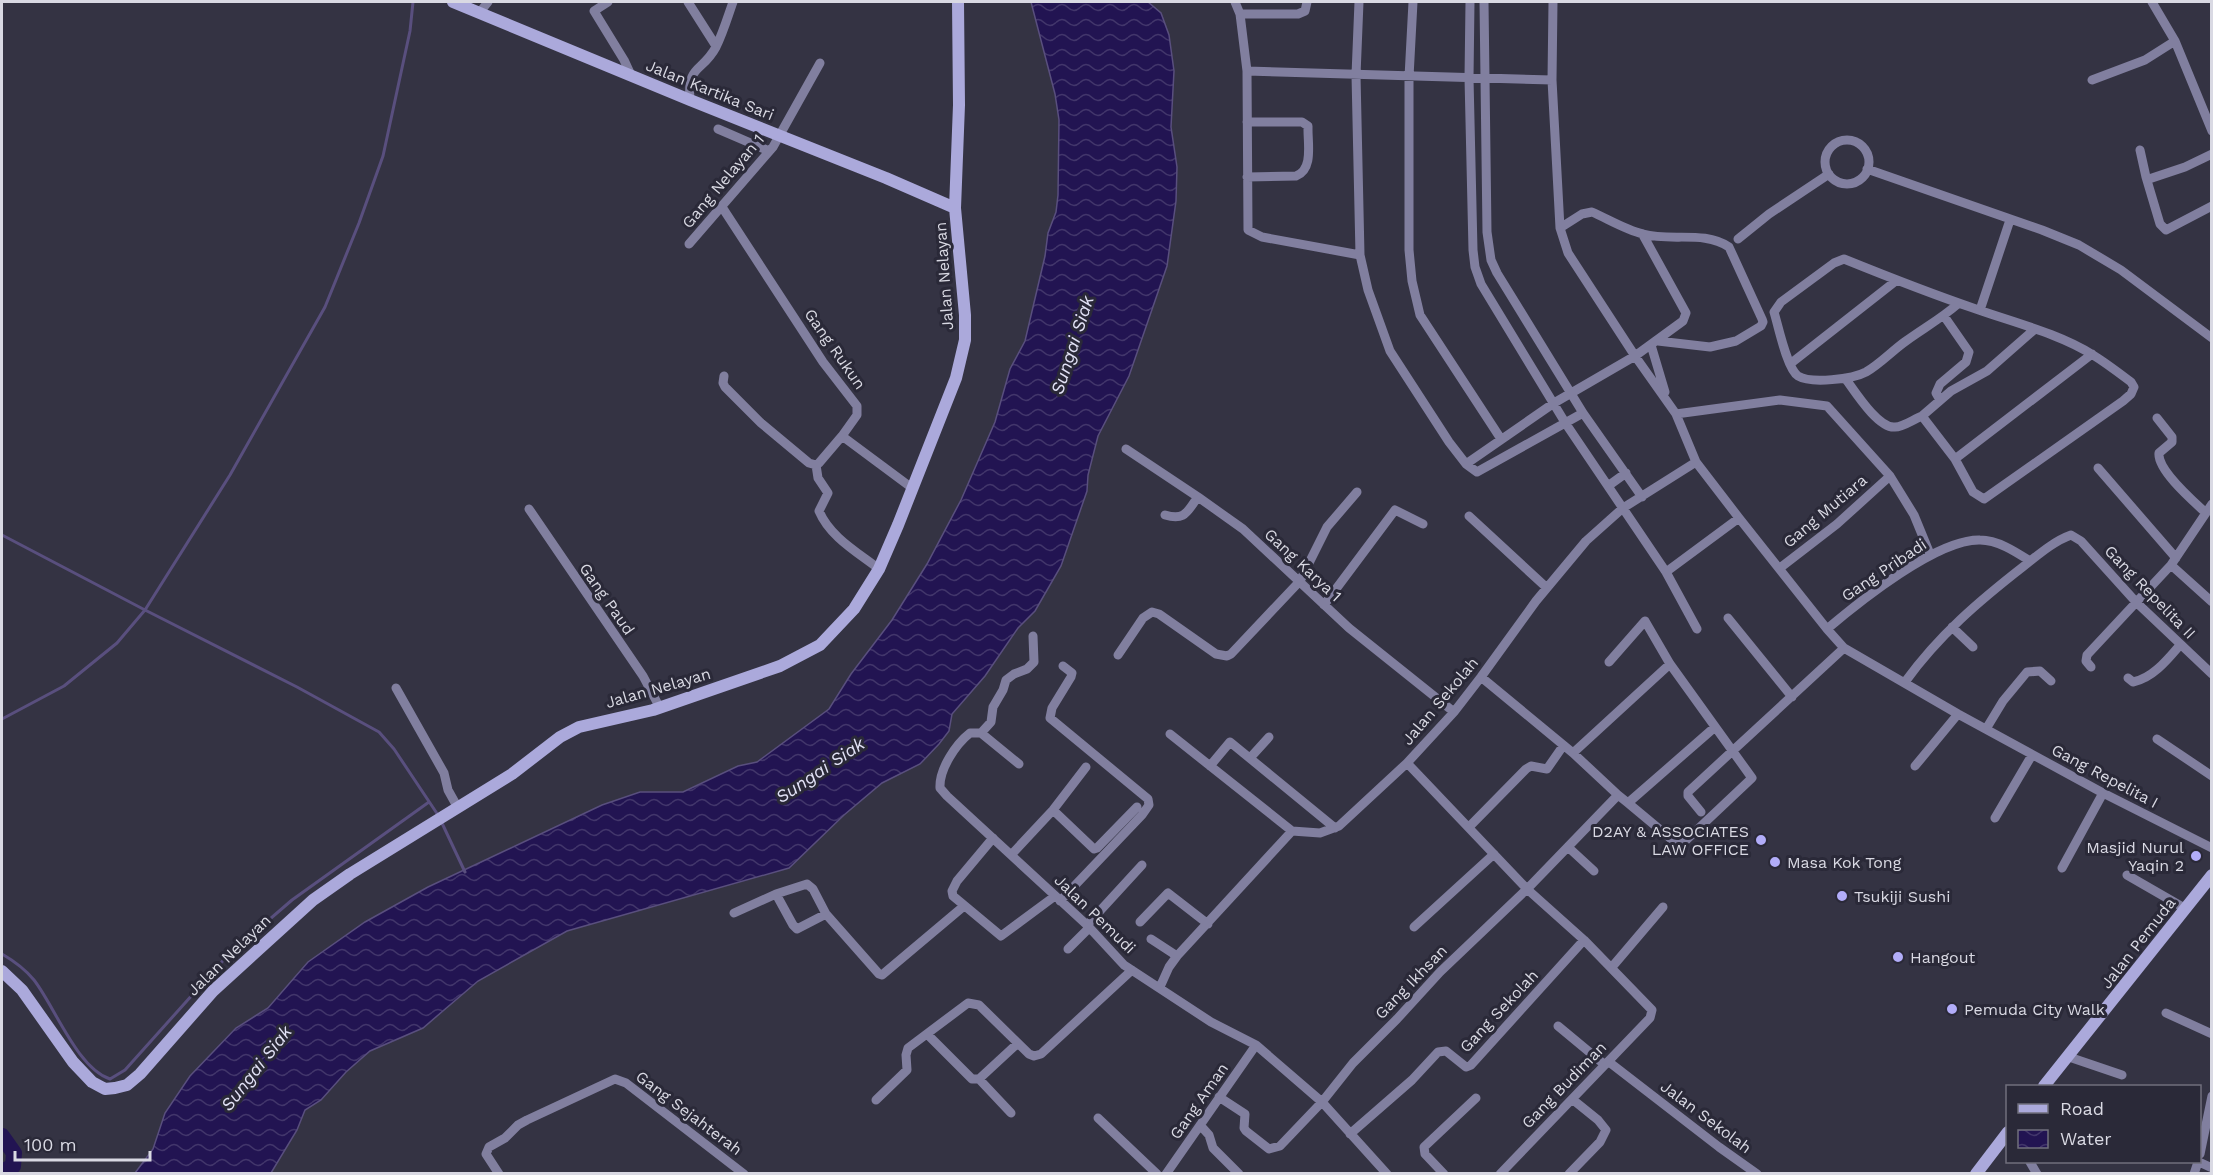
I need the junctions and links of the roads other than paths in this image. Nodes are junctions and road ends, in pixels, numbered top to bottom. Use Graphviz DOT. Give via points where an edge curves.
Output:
graph roads {
  1 [pos="453,2"];
  2 [pos="488,2"];
  3 [pos="588,2"];
  4 [pos="608,2"];
  5 [pos="688,2"];
  6 [pos="733,2"];
  7 [pos="958,2"];
  8 [pos="1235,2"];
  9 [pos="1307,2"];
  10 [pos="1359,2"];
  11 [pos="1413,2"];
  12 [pos="1470,2"];
  13 [pos="1484,2"];
  14 [pos="1553,2"];
  15 [pos="2152,2"];
  16 [pos="594,11"];
  17 [pos="480,12"];
  18 [pos="1240,14"];
  19 [pos="2175,41"];
  20 [pos="716,46"];
  21 [pos="820,63"];
  22 [pos="1247,71"];
  23 [pos="631,75"];
  24 [pos="1356,75"];
  25 [pos="1409,77"];
  26 [pos="1469,78"];
  27 [pos="1484,78"];
  28 [pos="1552,80"];
  29 [pos="2092,80"];
  30 [pos="690,100"];
  31 [pos="2208,112"];
  32 [pos="1247,122"];
  33 [pos="718,129"];
  34 [pos="2211,131"];
  35 [pos="775,144"];
  36 [pos="2140,150"];
  37 [pos="2211,154"];
  38 [pos="1867,169"];
  39 [pos="1829,174"];
  40 [pos="1248,177"];
  41 [pos="2146,177"];
  42 [pos="2211,206"];
  43 [pos="722,207"];
  44 [pos="956,208"];
  45 [pos="2010,220"];
  46 [pos="1560,228"];
  47 [pos="1643,235"];
  48 [pos="1738,239"];
  49 [pos="689,244"];
  50 [pos="1360,255"];
  51 [pos="1491,260"];
  52 [pos="1475,267"];
  53 [pos="1897,280"];
  54 [pos="1959,303"];
  55 [pos="1980,310"];
  56 [pos="1944,316"];
  57 [pos="2035,329"];
  58 [pos="2211,338"];
  59 [pos="1655,344"];
  60 [pos="2092,354"];
  61 [pos="1635,356"];
  62 [pos="1790,364"];
  63 [pos="724,376"];
  64 [pos="1845,378"];
  65 [pos="1572,392"];
  66 [pos="1668,400"];
  67 [pos="1940,400"];
  68 [pos="1554,403"];
  69 [pos="1583,413"];
  70 [pos="1676,414"];
  71 [pos="1922,416"];
  72 [pos="2157,418"];
  73 [pos="1566,424"];
  74 [pos="842,436"];
  75 [pos="1501,439"];
  76 [pos="1126,449"];
  77 [pos="1955,459"];
  78 [pos="1696,462"];
  79 [pos="1466,464"];
  80 [pos="816,465"];
  81 [pos="2098,468"];
  82 [pos="1626,473"];
  83 [pos="1890,476"];
  84 [pos="1608,486"];
  85 [pos="912,488"];
  86 [pos="1357,492"];
  87 [pos="1198,497"];
  88 [pos="1642,497"];
  89 [pos="2211,504"];
  90 [pos="1623,508"];
  91 [pos="529,509"];
  92 [pos="2205,512"];
  93 [pos="1165,515"];
  94 [pos="1469,516"];
  95 [pos="1739,518"];
  96 [pos="1423,524"];
  97 [pos="1930,554"];
  98 [pos="2030,561"];
  99 [pos="2174,561"];
  100 [pos="1780,568"];
  101 [pos="879,569"];
  102 [pos="1666,572"];
  103 [pos="1300,581"];
  104 [pos="1546,588"];
  105 [pos="2136,602"];
  106 [pos="2211,602"];
  107 [pos="1324,605"];
  108 [pos="1728,618"];
  109 [pos="1952,627"];
  110 [pos="1697,629"];
  111 [pos="1827,629"];
  112 [pos="1033,636"];
  113 [pos="2180,645"];
  114 [pos="1973,647"];
  115 [pos="1844,648"];
  116 [pos="1118,655"];
  117 [pos="1609,662"];
  118 [pos="1670,664"];
  119 [pos="1063,666"];
  120 [pos="2091,668"];
  121 [pos="2211,674"];
  122 [pos="1481,677"];
  123 [pos="2128,678"];
  124 [pos="2051,681"];
  125 [pos="1905,682"];
  126 [pos="396,688"];
  127 [pos="1792,697"];
  128 [pos="660,708"];
  129 [pos="1454,712"];
  130 [pos="1958,714"];
  131 [pos="1715,727"];
  132 [pos="1986,729"];
  133 [pos="981,734"];
  134 [pos="1170,734"];
  135 [pos="1269,737"];
  136 [pos="2157,739"];
  137 [pos="1563,746"];
  138 [pos="1734,750"];
  139 [pos="1573,753"];
  140 [pos="2032,755"];
  141 [pos="1250,758"];
  142 [pos="1407,763"];
  143 [pos="1019,764"];
  144 [pos="1210,766"];
  145 [pos="1915,766"];
  146 [pos="1086,767"];
  147 [pos="2211,776"];
  148 [pos="2103,794"];
  149 [pos="1618,795"];
  150 [pos="1628,802"];
  151 [pos="1137,807"];
  152 [pos="1053,810"];
  153 [pos="454,811"];
  154 [pos="1701,812"];
  155 [pos="1995,818"];
  156 [pos="1468,827"];
  157 [pos="1335,828"];
  158 [pos="1292,831"];
  159 [pos="993,838"];
  160 [pos="1569,848"];
  161 [pos="2211,848"];
  162 [pos="1012,854"];
  163 [pos="1494,854"];
  164 [pos="1142,865"];
  165 [pos="2062,868"];
  166 [pos="1594,871"];
  167 [pos="2127,875"];
  168 [pos="2211,875"];
  169 [pos="1527,889"];
  170 [pos="776,894"];
  171 [pos="1058,898"];
  172 [pos="964,906"];
  173 [pos="1664,907"];
  174 [pos="2186,909"];
  175 [pos="734,913"];
  176 [pos="826,914"];
  177 [pos="1140,922"];
  178 [pos="1208,924"];
  179 [pos="1088,927"];
  180 [pos="1414,927"];
  181 [pos="1151,939"];
  182 [pos="1584,940"];
  183 [pos="1068,949"];
  184 [pos="1176,956"];
  185 [pos="1612,967"];
  186 [pos="1132,970"];
  187 [pos="2,971"];
  188 [pos="1160,987"];
  189 [pos="2166,1013"];
  190 [pos="1650,1018"];
  191 [pos="1558,1026"];
  192 [pos="927,1034"];
  193 [pos="2211,1034"];
  194 [pos="1018,1043"];
  195 [pos="1256,1045"];
  196 [pos="2069,1057"];
  197 [pos="1607,1063"];
  198 [pos="2122,1075"];
  199 [pos="979,1079"];
  200 [pos="2047,1085"];
  201 [pos="2211,1096"];
  202 [pos="1219,1097"];
  203 [pos="1476,1098"];
  204 [pos="1572,1099"];
  205 [pos="876,1100"];
  206 [pos="1322,1102"];
  207 [pos="1011,1113"];
  208 [pos="1098,1118"];
  209 [pos="1200,1125"];
  210 [pos="2006,1133"];
  211 [pos="1350,1134"];
  212 [pos="2201,1144"];
  213 [pos="499,1173"];
  214 [pos="744,1173"];
  215 [pos="1157,1173"];
  216 [pos="1166,1173"];
  217 [pos="1239,1173"];
  218 [pos="1388,1173"];
  219 [pos="1444,1173"];
  220 [pos="1500,1173"];
  221 [pos="1569,1173"];
  222 [pos="1757,1173"];
  223 [pos="1976,1173"];
  1 -- 17 [label="main road, Jalan Kartika Sari"];
  2 -- 17 [label="street"];
  3 -- 16 [label="street"];
  4 -- 16 [label="street"];
  5 -- 20 [label="street"];
  6 -- 20 [label="street"];
  7 -- 44 [label="main road, Jalan Nelayan"];
  8 -- 18 [label="street"];
  9 -- 18 [label="street" via="1305,11 1298,14"];
  10 -- 24 [label="street"];
  11 -- 25 [label="street"];
  12 -- 26 [label="street"];
  13 -- 27 [label="street"];
  14 -- 28 [label="street"];
  15 -- 19 [label="street"];
  16 -- 23 [label="street"];
  17 -- 23 [label="main road, Jalan Kartika Sari"];
  18 -- 22 [label="street"];
  19 -- 29 [label="street" via="2145,60"];
  19 -- 31 [label="street"];
  20 -- 30 [label="street" via="692,74"];
  21 -- 35 [label="street, Gang Nelayan 1"];
  22 -- 24 [label="street"];
  22 -- 32 [label="street"];
  23 -- 30 [label="main road, Jalan Kartika Sari"];
  24 -- 25 [label="street"];
  24 -- 50 [label="street"];
  25 -- 26 [label="street"];
  25 -- 75 [label="street" via="1409,250 1420,315"];
  26 -- 27 [label="street"];
  26 -- 52 [label="street"];
  27 -- 28 [label="street"];
  27 -- 51 [label="street"];
  28 -- 46 [label="street"];
  30 -- 35 [label="main road, Jalan Kartika Sari"];
  31 -- 34 [label="street"];
  32 -- 40 [label="street"];
  32 -- 40 [label="street" via="1302,122 1308,126 1307,167 1301,175"];
  33 -- 35 [label="street"];
  35 -- 43 [label="street, Gang Nelayan 1"];
  35 -- 44 [label="main road, Jalan Kartika Sari" via="886,178"];
  36 -- 41 [label="street"];
  37 -- 41 [label="street" via="2185,167"];
  38 -- 39 [label="street" via="1857,181 1847,184"];
  38 -- 39 [label="street" via="1865,149 1847,140 1832,145 1826,154"];
  38 -- 45 [label="street"];
  39 -- 48 [label="street"];
  40 -- 50 [label="street" via="1249,232"];
  41 -- 42 [label="street" via="2160,224 2166,230"];
  43 -- 49 [label="street, Gang Nelayan 1"];
  43 -- 74 [label="street, Gang Rukun" via="823,362 857,406 857,415"];
  44 -- 85 [label="main road, Jalan Nelayan" via="965,340 956,378"];
  45 -- 55 [label="street"];
  45 -- 58 [label="street" via="2079,246 2121,270"];
  46 -- 47 [label="street" via="1592,212"];
  46 -- 61 [label="street" via="1568,253"];
  47 -- 59 [label="street" via="1686,314"];
  47 -- 59 [label="street" via="1707,238 1729,247 1763,322 1736,340 1710,347"];
  50 -- 79 [label="street" via="1390,351"];
  51 -- 52 [label="street"];
  51 -- 65 [label="street"];
  52 -- 68 [label="street" via="1480,284"];
  53 -- 54 [label="street"];
  53 -- 62 [label="street"];
  53 -- 62 [label="street" via="1844,259 1781,302 1774,312"];
  54 -- 55 [label="street"];
  54 -- 56 [label="street"];
  55 -- 57 [label="street"];
  56 -- 64 [label="street" via="1866,372"];
  56 -- 67 [label="street" via="1969,352 1969,358 1940,384 1936,393"];
  57 -- 60 [label="street"];
  57 -- 67 [label="street" via="1987,371 1965,381"];
  59 -- 61 [label="street"];
  59 -- 66 [label="street"];
  60 -- 77 [label="street"];
  60 -- 77 [label="street" via="2131,382 2134,387 2123,401 1984,499 1973,492"];
  61 -- 65 [label="street"];
  61 -- 66 [label="street"];
  62 -- 64 [label="street" via="1799,377"];
  63 -- 80 [label="street" via="725,387 761,423"];
  64 -- 71 [label="street" via="1887,426 1896,428"];
  65 -- 68 [label="street"];
  65 -- 69 [label="street"];
  66 -- 70 [label="street, Gang Repelita I"];
  67 -- 71 [label="street"];
  68 -- 73 [label="street"];
  68 -- 75 [label="street"];
  69 -- 73 [label="street"];
  69 -- 82 [label="street"];
  70 -- 78 [label="street, Gang Repelita I"];
  70 -- 83 [label="street" via="1780,400 1820,404 1832,411"];
  71 -- 77 [label="street"];
  72 -- 92 [label="street" via="2172,437 2172,442 2159,453 2159,461 2184,494"];
  73 -- 79 [label="street" via="1482,471"];
  73 -- 84 [label="street"];
  74 -- 80 [label="street"];
  74 -- 85 [label="street"];
  75 -- 79 [label="street"];
  76 -- 87 [label="street, Gang Karya 1"];
  78 -- 88 [label="street, Jalan Sekolah"];
  78 -- 95 [label="street, Gang Repelita I"];
  80 -- 101 [label="street" via="818,478 828,493 820,505 823,521 840,540"];
  81 -- 99 [label="street"];
  82 -- 84 [label="street"];
  82 -- 88 [label="street"];
  83 -- 97 [label="street" via="1914,515"];
  83 -- 100 [label="street, Gang Mutiara"];
  84 -- 90 [label="street"];
  85 -- 101 [label="main road, Jalan Nelayan"];
  86 -- 103 [label="street" via="1327,527"];
  87 -- 93 [label="street" via="1182,517"];
  87 -- 103 [label="street, Gang Karya 1" via="1243,529"];
  88 -- 90 [label="street, Jalan Sekolah"];
  89 -- 92 [label="street"];
  90 -- 102 [label="street"];
  90 -- 104 [label="street, Jalan Sekolah" via="1586,541"];
  91 -- 128 [label="street, Gang Paud" via="643,676"];
  92 -- 99 [label="street"];
  94 -- 104 [label="street"];
  95 -- 100 [label="street, Gang Repelita I"];
  95 -- 102 [label="street"];
  96 -- 107 [label="street" via="1395,510"];
  97 -- 98 [label="street, Gang Pribadi" via="1980,540 2010,548"];
  97 -- 111 [label="street, Gang Pribadi"];
  98 -- 105 [label="street, Gang Repelita II" via="2070,536 2081,541"];
  98 -- 109 [label="street"];
  99 -- 105 [label="street"];
  99 -- 106 [label="street"];
  100 -- 111 [label="street, Gang Repelita I"];
  101 -- 128 [label="main road, Jalan Nelayan" via="854,609 820,645 780,666"];
  102 -- 110 [label="street"];
  103 -- 107 [label="street, Gang Karya 1"];
  103 -- 116 [label="street" via="1227,656 1216,654 1152,612 1143,618"];
  104 -- 122 [label="street, Jalan Sekolah"];
  105 -- 113 [label="street, Gang Repelita II"];
  105 -- 120 [label="street" via="2088,655 2086,661"];
  107 -- 129 [label="street, Gang Karya 1"];
  108 -- 127 [label="street"];
  109 -- 114 [label="street"];
  109 -- 125 [label="street"];
  111 -- 115 [label="street, Gang Repelita I"];
  112 -- 133 [label="street" via="1034,662 1006,680 993,707 991,722"];
  113 -- 121 [label="street, Gang Repelita II"];
  113 -- 123 [label="street" via="2142,680 2133,682"];
  115 -- 125 [label="street, Gang Repelita I"];
  115 -- 127 [label="street"];
  117 -- 118 [label="street" via="1645,621"];
  118 -- 131 [label="street"];
  118 -- 139 [label="street"];
  119 -- 171 [label="street" via="1072,673 1071,677 1050,718 1148,799 1149,805"];
  122 -- 129 [label="street, Jalan Sekolah"];
  122 -- 137 [label="street"];
  124 -- 132 [label="street" via="2040,672 2027,672 2002,701"];
  125 -- 130 [label="street, Gang Repelita I"];
  126 -- 153 [label="street" via="444,773"];
  127 -- 138 [label="street"];
  128 -- 153 [label="main road, Jalan Nelayan" via="579,727"];
  129 -- 142 [label="street, Jalan Sekolah"];
  130 -- 132 [label="street, Gang Repelita I"];
  130 -- 145 [label="street"];
  131 -- 138 [label="street"];
  131 -- 150 [label="street"];
  132 -- 140 [label="street, Gang Repelita I"];
  133 -- 143 [label="street"];
  133 -- 159 [label="street, Jalan Pemudi" via="970,733 963,738 942,772 940,788"];
  134 -- 144 [label="street"];
  135 -- 141 [label="street"];
  136 -- 147 [label="street"];
  137 -- 139 [label="street"];
  137 -- 156 [label="street" via="1547,769 1526,769"];
  138 -- 150 [label="street" via="1752,780 1682,844"];
  138 -- 154 [label="street" via="1687,793"];
  139 -- 149 [label="street"];
  140 -- 148 [label="street, Gang Repelita I"];
  140 -- 155 [label="street"];
  141 -- 144 [label="street" via="1230,742"];
  141 -- 157 [label="street"];
  142 -- 156 [label="street, Jalan Sekolah"];
  142 -- 157 [label="street"];
  144 -- 158 [label="street"];
  146 -- 152 [label="street"];
  148 -- 161 [label="street, Gang Repelita I"];
  148 -- 165 [label="street"];
  149 -- 150 [label="street"];
  149 -- 160 [label="street, Gang Ikhsan"];
  151 -- 152 [label="street" via="1097,849"];
  152 -- 162 [label="street"];
  153 -- 187 [label="main road, Jalan Nelayan" via="313,900 213,991 127,1085 105,1089 85,1077 22,990"];
  156 -- 163 [label="street, Jalan Sekolah"];
  157 -- 158 [label="street" via="1320,833"];
  158 -- 178 [label="street"];
  159 -- 162 [label="street, Jalan Pemudi"];
  159 -- 172 [label="street" via="954,886 953,896"];
  160 -- 166 [label="street"];
  160 -- 169 [label="street, Gang Ikhsan"];
  162 -- 171 [label="street, Jalan Pemudi"];
  163 -- 169 [label="street, Jalan Sekolah"];
  163 -- 180 [label="street"];
  164 -- 179 [label="street"];
  167 -- 174 [label="street"];
  168 -- 174 [label="main road, Jalan Pemuda"];
  169 -- 182 [label="street, Jalan Sekolah"];
  169 -- 206 [label="street, Gang Ikhsan" via="1440,972 1353,1063"];
  170 -- 175 [label="street"];
  170 -- 176 [label="street" via="807,884"];
  170 -- 176 [label="street" via="797,929"];
  171 -- 172 [label="street" via="1001,936"];
  171 -- 179 [label="street, Jalan Pemudi"];
  172 -- 176 [label="street" via="882,975"];
  173 -- 185 [label="street"];
  174 -- 196 [label="main road, Jalan Pemuda"];
  177 -- 178 [label="street" via="1168,893"];
  178 -- 184 [label="street"];
  179 -- 183 [label="street"];
  179 -- 186 [label="street, Jalan Pemudi"];
  181 -- 184 [label="street"];
  182 -- 185 [label="street, Jalan Sekolah"];
  182 -- 211 [label="street, Gang Sekolah" via="1471,1065 1462,1065 1446,1051 1438,1052"];
  184 -- 188 [label="street"];
  185 -- 190 [label="street, Jalan Sekolah" via="1649,1006"];
  186 -- 188 [label="street, Jalan Pemudi"];
  186 -- 194 [label="street" via="1041,1054 1029,1054"];
  188 -- 195 [label="street, Jalan Pemudi" via="1212,1022"];
  189 -- 193 [label="street"];
  190 -- 197 [label="street, Gang Budiman"];
  191 -- 197 [label="street, Jalan Sekolah"];
  192 -- 194 [label="street" via="968,1003 979,1005"];
  192 -- 199 [label="street" via="972,1079"];
  192 -- 205 [label="street" via="908,1048 907,1070"];
  194 -- 199 [label="street"];
  195 -- 202 [label="street, Gang Aman"];
  195 -- 206 [label="street, Jalan Pemudi"];
  196 -- 198 [label="street"];
  196 -- 200 [label="main road, Jalan Pemuda"];
  197 -- 204 [label="street, Gang Budiman"];
  197 -- 222 [label="street, Jalan Sekolah"];
  199 -- 207 [label="street"];
  201 -- 212 [label="street"];
  202 -- 206 [label="street, Gang Ikhsan" via="1245,1114 1244,1128 1269,1149 1280,1146"];
  202 -- 209 [label="street, Gang Aman"];
  203 -- 219 [label="street" via="1424,1146 1425,1154"];
  204 -- 220 [label="street, Gang Budiman"];
  204 -- 221 [label="street" via="1606,1130 1600,1142"];
  206 -- 211 [label="street, Jalan Pemudi"];
  208 -- 215 [label="street"];
  209 -- 216 [label="street, Gang Aman"];
  209 -- 217 [label="street" via="1213,1148"];
  210 -- 223 [label="main road"];
  211 -- 218 [label="street, Jalan Pemudi"];
  213 -- 214 [label="street, Gang Sejahterah" via="486,1154 489,1146 527,1120 615,1079 626,1083"];
}
